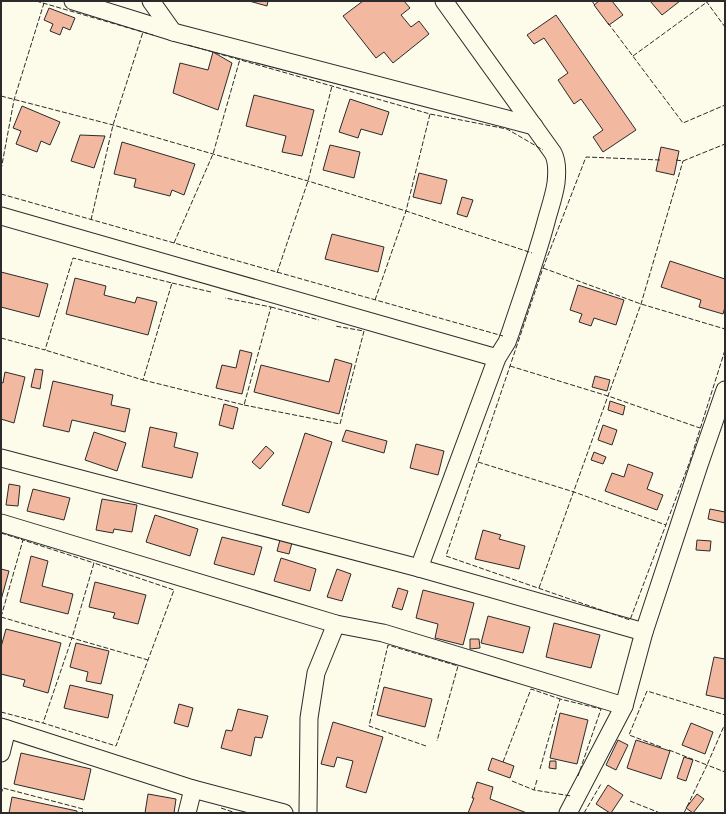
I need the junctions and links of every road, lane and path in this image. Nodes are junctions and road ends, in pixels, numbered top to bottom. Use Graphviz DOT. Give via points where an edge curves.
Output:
graph roads {
  1 [pos="73,1"];
  2 [pos="151,1"];
  3 [pos="444,1"];
  4 [pos="173,32"];
  5 [pos="534,126"];
  6 [pos="1,216"];
  7 [pos="497,358"];
  8 [pos="725,390"];
  9 [pos="1,458"];
  10 [pos="1,523"];
  11 [pos="419,568"];
  12 [pos="336,624"];
  13 [pos="644,632"];
  14 [pos="624,706"];
  15 [pos="4,728"];
  16 [pos="1,754"];
  17 [pos="193,789"];
  18 [pos="187,813"];
  19 [pos="284,813"];
  20 [pos="308,813"];
  21 [pos="568,813"];
  1 -- 4 [label="street"];
  2 -- 4 [label="street"];
  3 -- 5 [label="street"];
  4 -- 5 [label="street"];
  5 -- 7 [label="street" via="555,157 556,184 538,250 511,331"];
  6 -- 7 [label="street"];
  7 -- 11 [label="street"];
  8 -- 13 [label="street"];
  9 -- 11 [label="street"];
  10 -- 12 [label="street"];
  11 -- 13 [label="street"];
  12 -- 14 [label="street" via="382,633"];
  12 -- 20 [label="street" via="316,673 310,710"];
  13 -- 14 [label="street"];
  14 -- 21 [label="street"];
  15 -- 16 [label="street"];
  15 -- 17 [label="street"];
  17 -- 18 [label="street"];
  17 -- 19 [label="street"];
}
